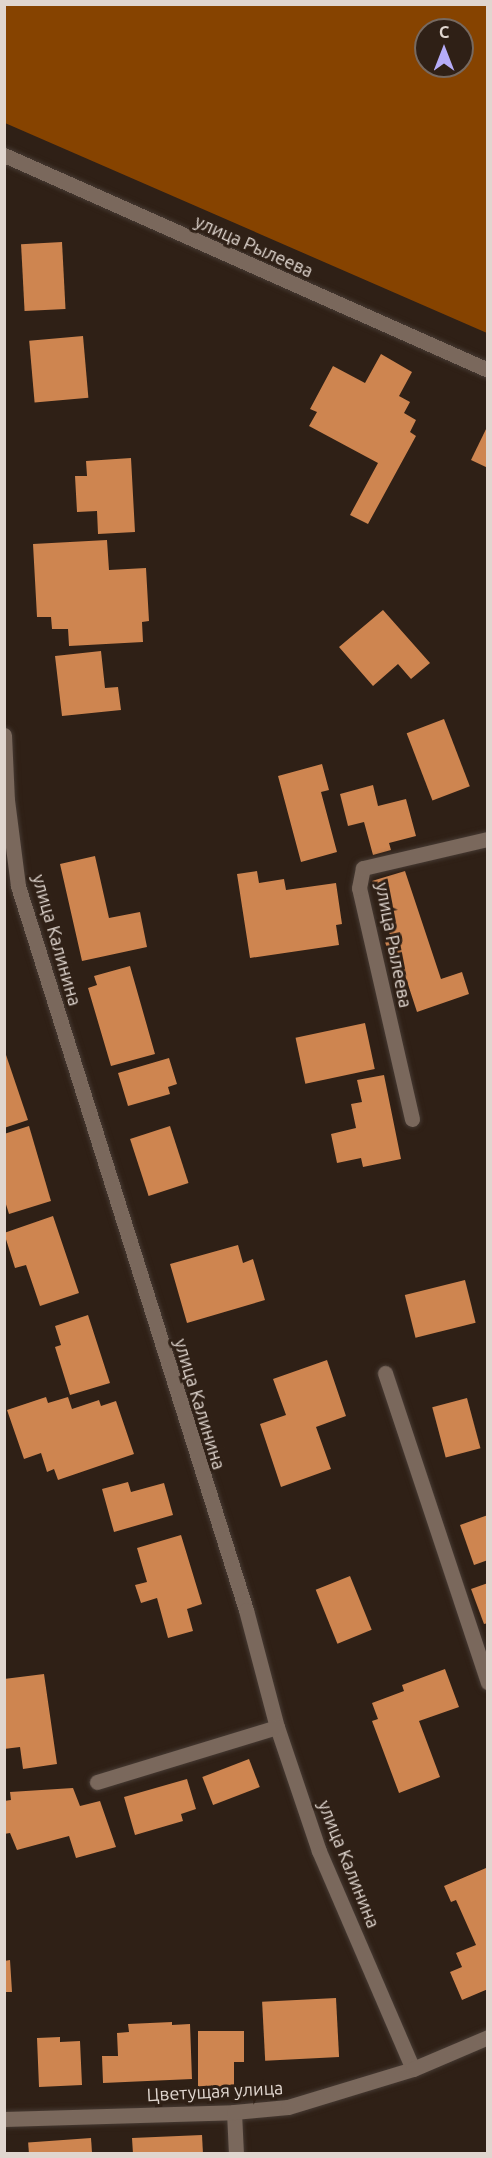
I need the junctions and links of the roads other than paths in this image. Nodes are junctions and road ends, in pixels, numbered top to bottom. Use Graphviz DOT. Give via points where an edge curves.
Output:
graph roads {
  1 [pos="4,155"];
  2 [pos="488,370"];
  3 [pos="4,735"];
  4 [pos="488,839"];
  5 [pos="412,1119"];
  6 [pos="385,1373"];
  7 [pos="488,1682"];
  8 [pos="277,1727"];
  9 [pos="97,1782"];
  10 [pos="488,2037"];
  11 [pos="413,2069"];
  12 [pos="234,2112"];
  13 [pos="4,2119"];
  14 [pos="236,2154"];
  1 -- 2 [label="street, улица Рылеева"];
  3 -- 8 [label="street, улица Калинина" via="7,800 18,886 246,1610"];
  4 -- 5 [label="street, улица Рылеева" via="363,868 359,888"];
  6 -- 7 [label="street"];
  8 -- 9 [label="street"];
  8 -- 11 [label="street, улица Калинина" via="319,1851"];
  10 -- 11 [label="street, Цветущая улица"];
  11 -- 12 [label="street, Цветущая улица" via="288,2107"];
  12 -- 13 [label="street, Цветущая улица"];
  12 -- 14 [label="street"];
}
